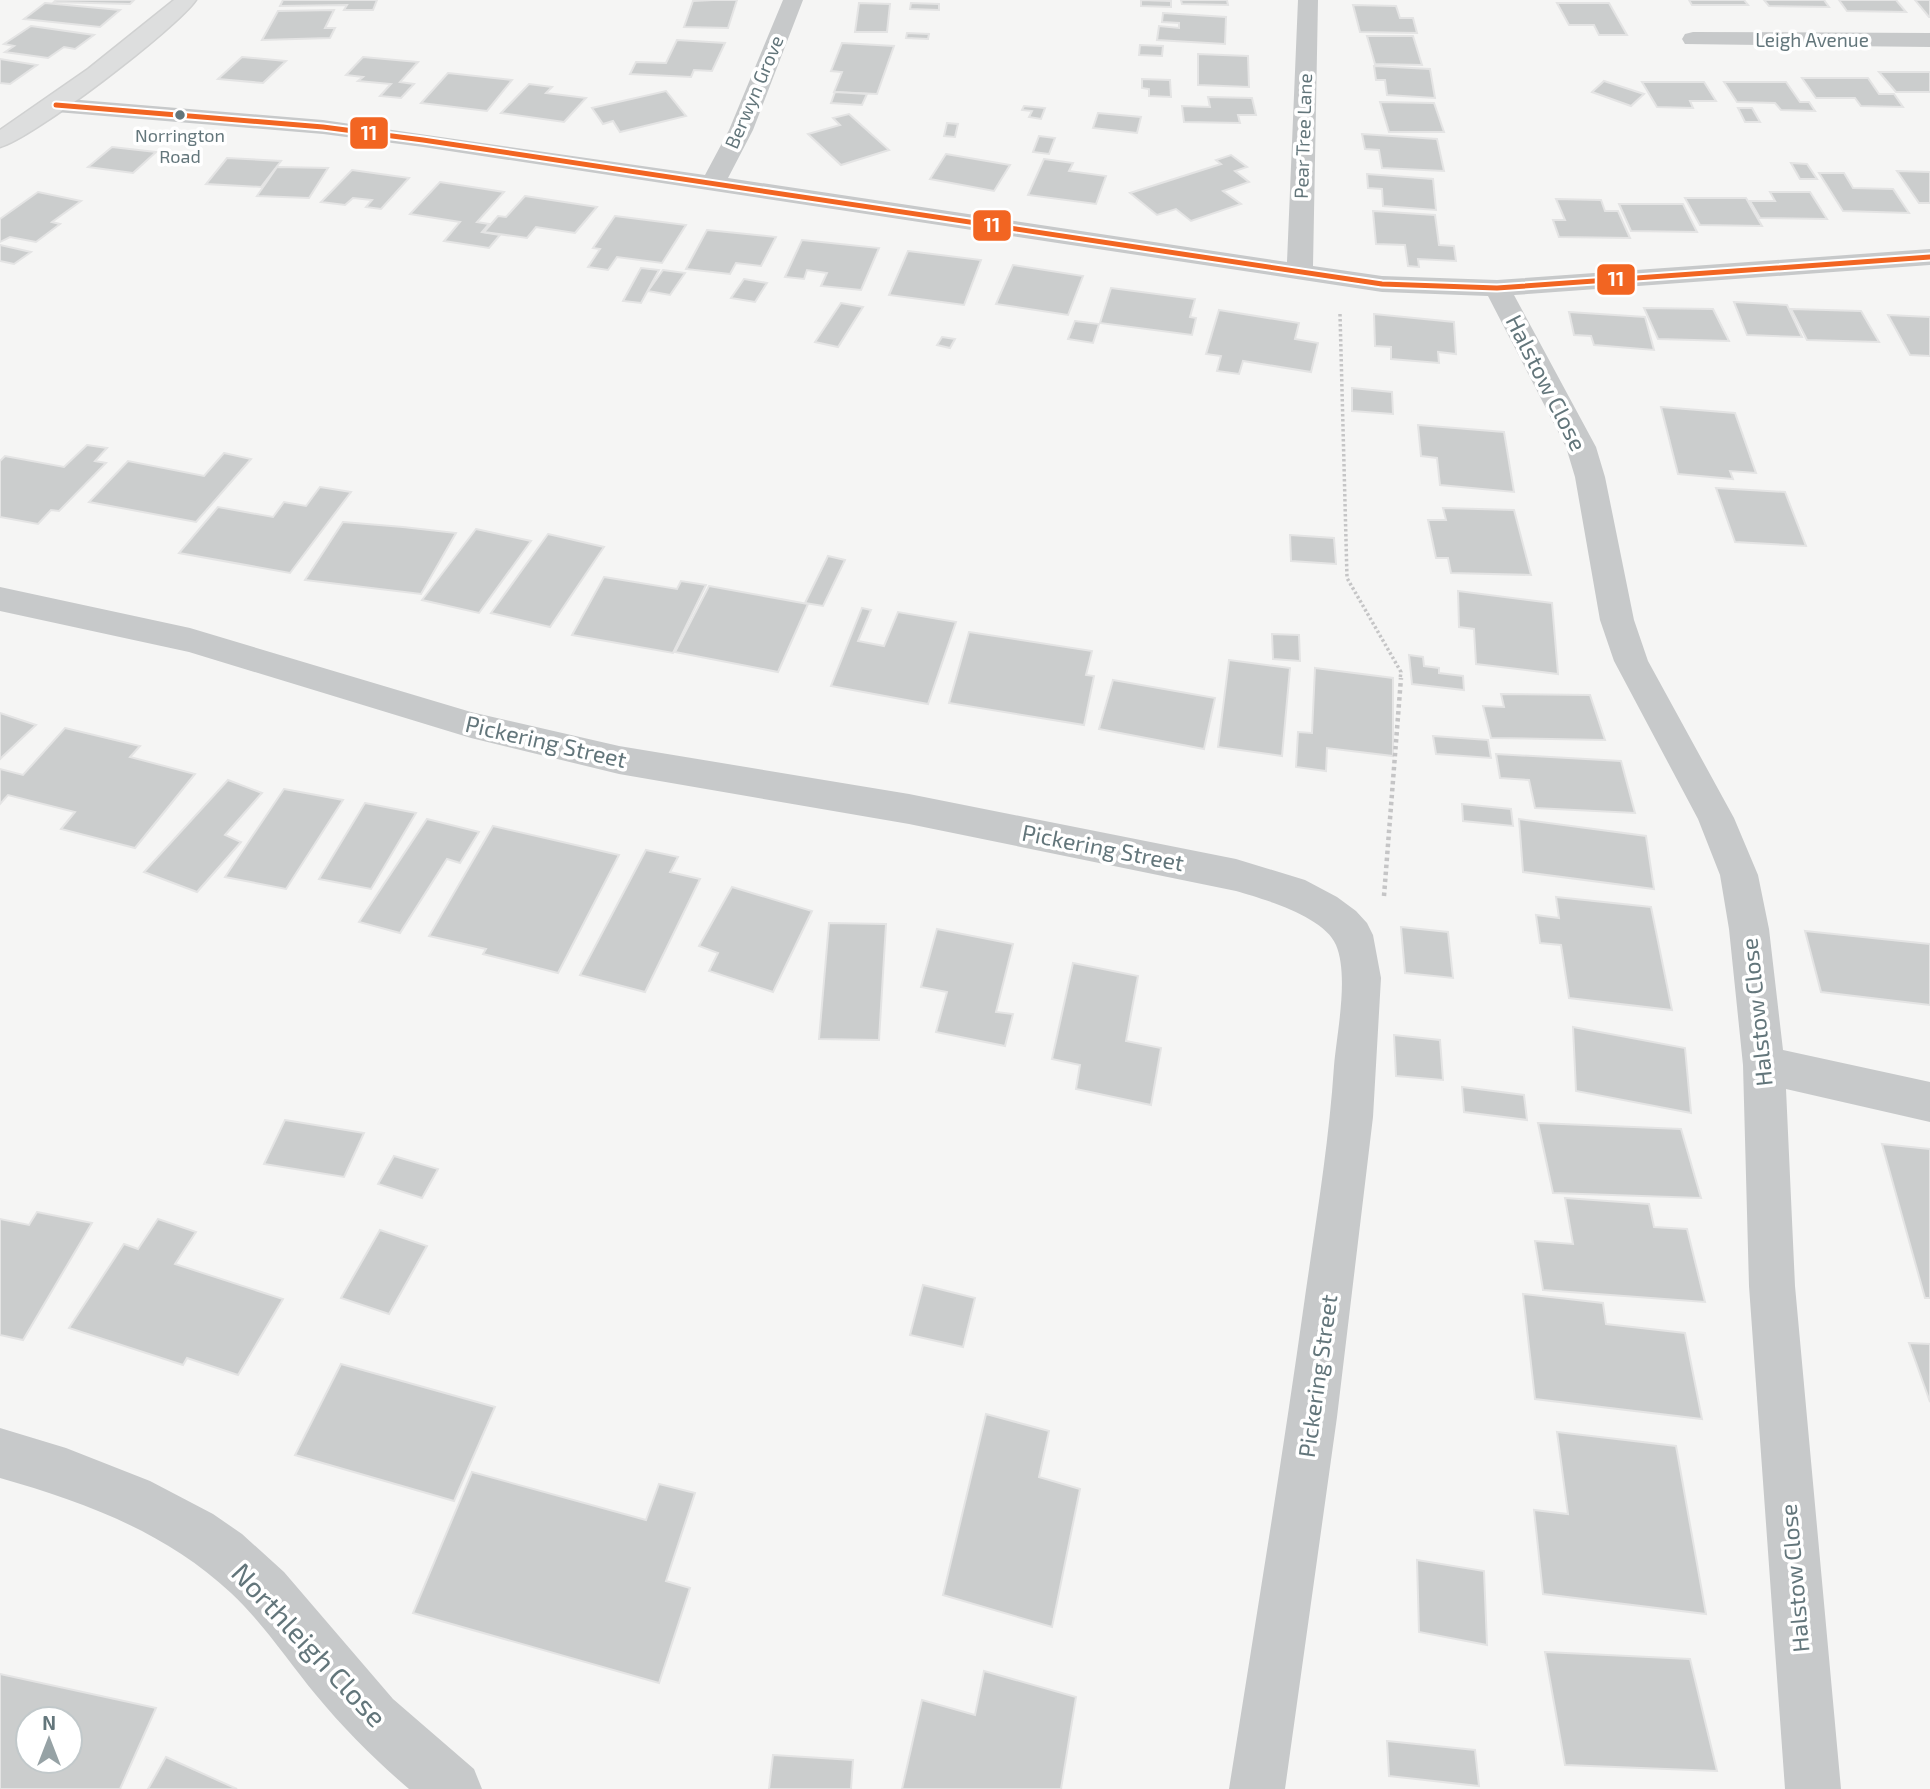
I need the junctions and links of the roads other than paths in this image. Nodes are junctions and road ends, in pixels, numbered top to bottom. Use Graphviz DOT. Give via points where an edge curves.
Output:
graph roads {
  1 [pos="186,0"];
  2 [pos="793,0"];
  3 [pos="1308,0"];
  4 [pos="1693,39"];
  5 [pos="1930,40"];
  6 [pos="56,104"];
  7 [pos="0,140"];
  8 [pos="713,183"];
  9 [pos="1930,257"];
  10 [pos="1300,273"];
  11 [pos="1497,288"];
  12 [pos="0,599"];
  13 [pos="1764,1066"];
  14 [pos="1930,1101"];
  15 [pos="0,1453"];
  16 [pos="454,1789"];
  17 [pos="1257,1789"];
  18 [pos="1813,1789"];
  1 -- 6 [label="highway" via="151,33"];
  2 -- 8 [label="street, Berwyn Grove" via="741,130"];
  3 -- 10 [label="street, Pear Tree Lane"];
  4 -- 5 [label="street, Leigh Avenue"];
  6 -- 7 [label="highway"];
  6 -- 8 [label="street" via="323,127"];
  8 -- 10 [label="street"];
  9 -- 11 [label="street"];
  10 -- 11 [label="street" via="1426,288"];
  11 -- 13 [label="street, Halstow Close" via="1581,447 1617,620 1632,661 1716,818 1739,875"];
  12 -- 17 [label="street, Pickering Street" via="190,640 471,725 619,760 909,809 1236,875 1291,891 1324,908 1353,935 1361,978 1352,1118"];
  13 -- 14 [label="street"];
  13 -- 18 [label="street, Halstow Close" via="1772,1286"];
  15 -- 16 [label="street, Northleigh Close" via="146,1505 200,1536 249,1574 296,1624 362,1708"];
}
